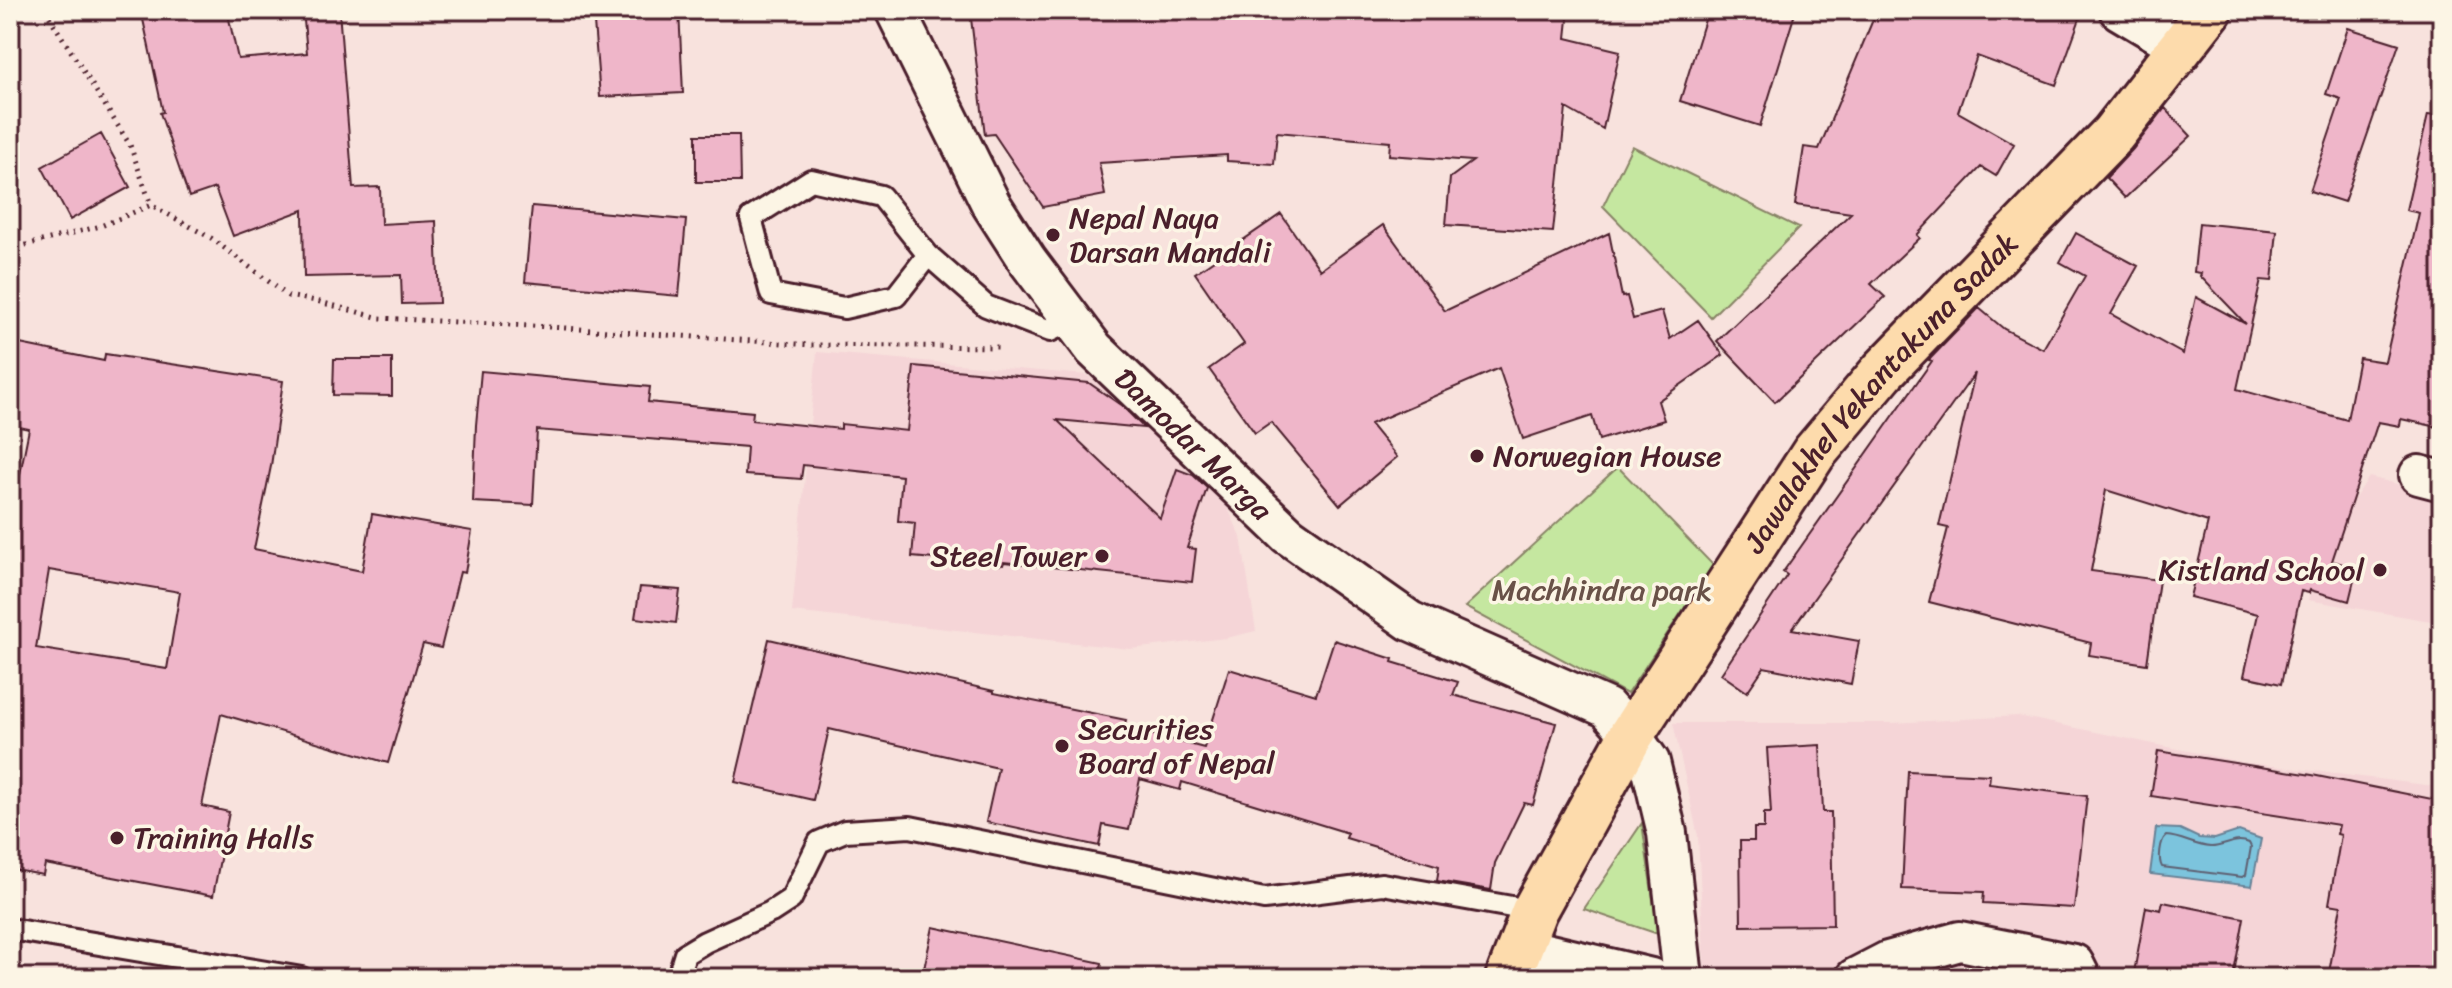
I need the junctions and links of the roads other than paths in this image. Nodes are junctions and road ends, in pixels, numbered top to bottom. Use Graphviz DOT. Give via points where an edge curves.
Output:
graph roads {
  1 [pos="895,10"];
  2 [pos="2119,10"];
  3 [pos="2210,10"];
  4 [pos="2181,47"];
  5 [pos="928,255"];
  6 [pos="1071,321"];
  7 [pos="1631,735"];
  8 [pos="10,929"];
  9 [pos="1520,945"];
  10 [pos="302,978"];
  11 [pos="681,978"];
  12 [pos="1651,978"];
  13 [pos="1683,978"];
  14 [pos="1855,978"];
  15 [pos="2081,978"];
  1 -- 6 [label="street, Damodar Marga" via="991,204"];
  2 -- 4 [label="street"];
  3 -- 4 [label="main road, Jawalakhel Yekantakuna Sadak"];
  4 -- 7 [label="main road, Jawalakhel Yekantakuna Sadak" via="2113,134 1883,371 1814,453"];
  5 -- 5 [label="lane" via="881,196 811,180 751,218 771,294 844,308 896,296"];
  5 -- 6 [label="lane" via="986,306 1050,331"];
  6 -- 7 [label="street, Damodar Marga" via="1288,535 1410,621 1607,708"];
  7 -- 9 [label="main road, Jawalakhel Yekantakuna Sadak"];
  7 -- 13 [label="street, Damodar Marga" via="1650,762 1667,833"];
  8 -- 10 [label="lane"];
  9 -- 11 [label="lane" via="1382,884 1264,899 910,827 845,831 819,842 791,899 685,954"];
  9 -- 12 [label="street"];
  14 -- 15 [label="street" via="1888,961 1960,941 2074,964"];
}
